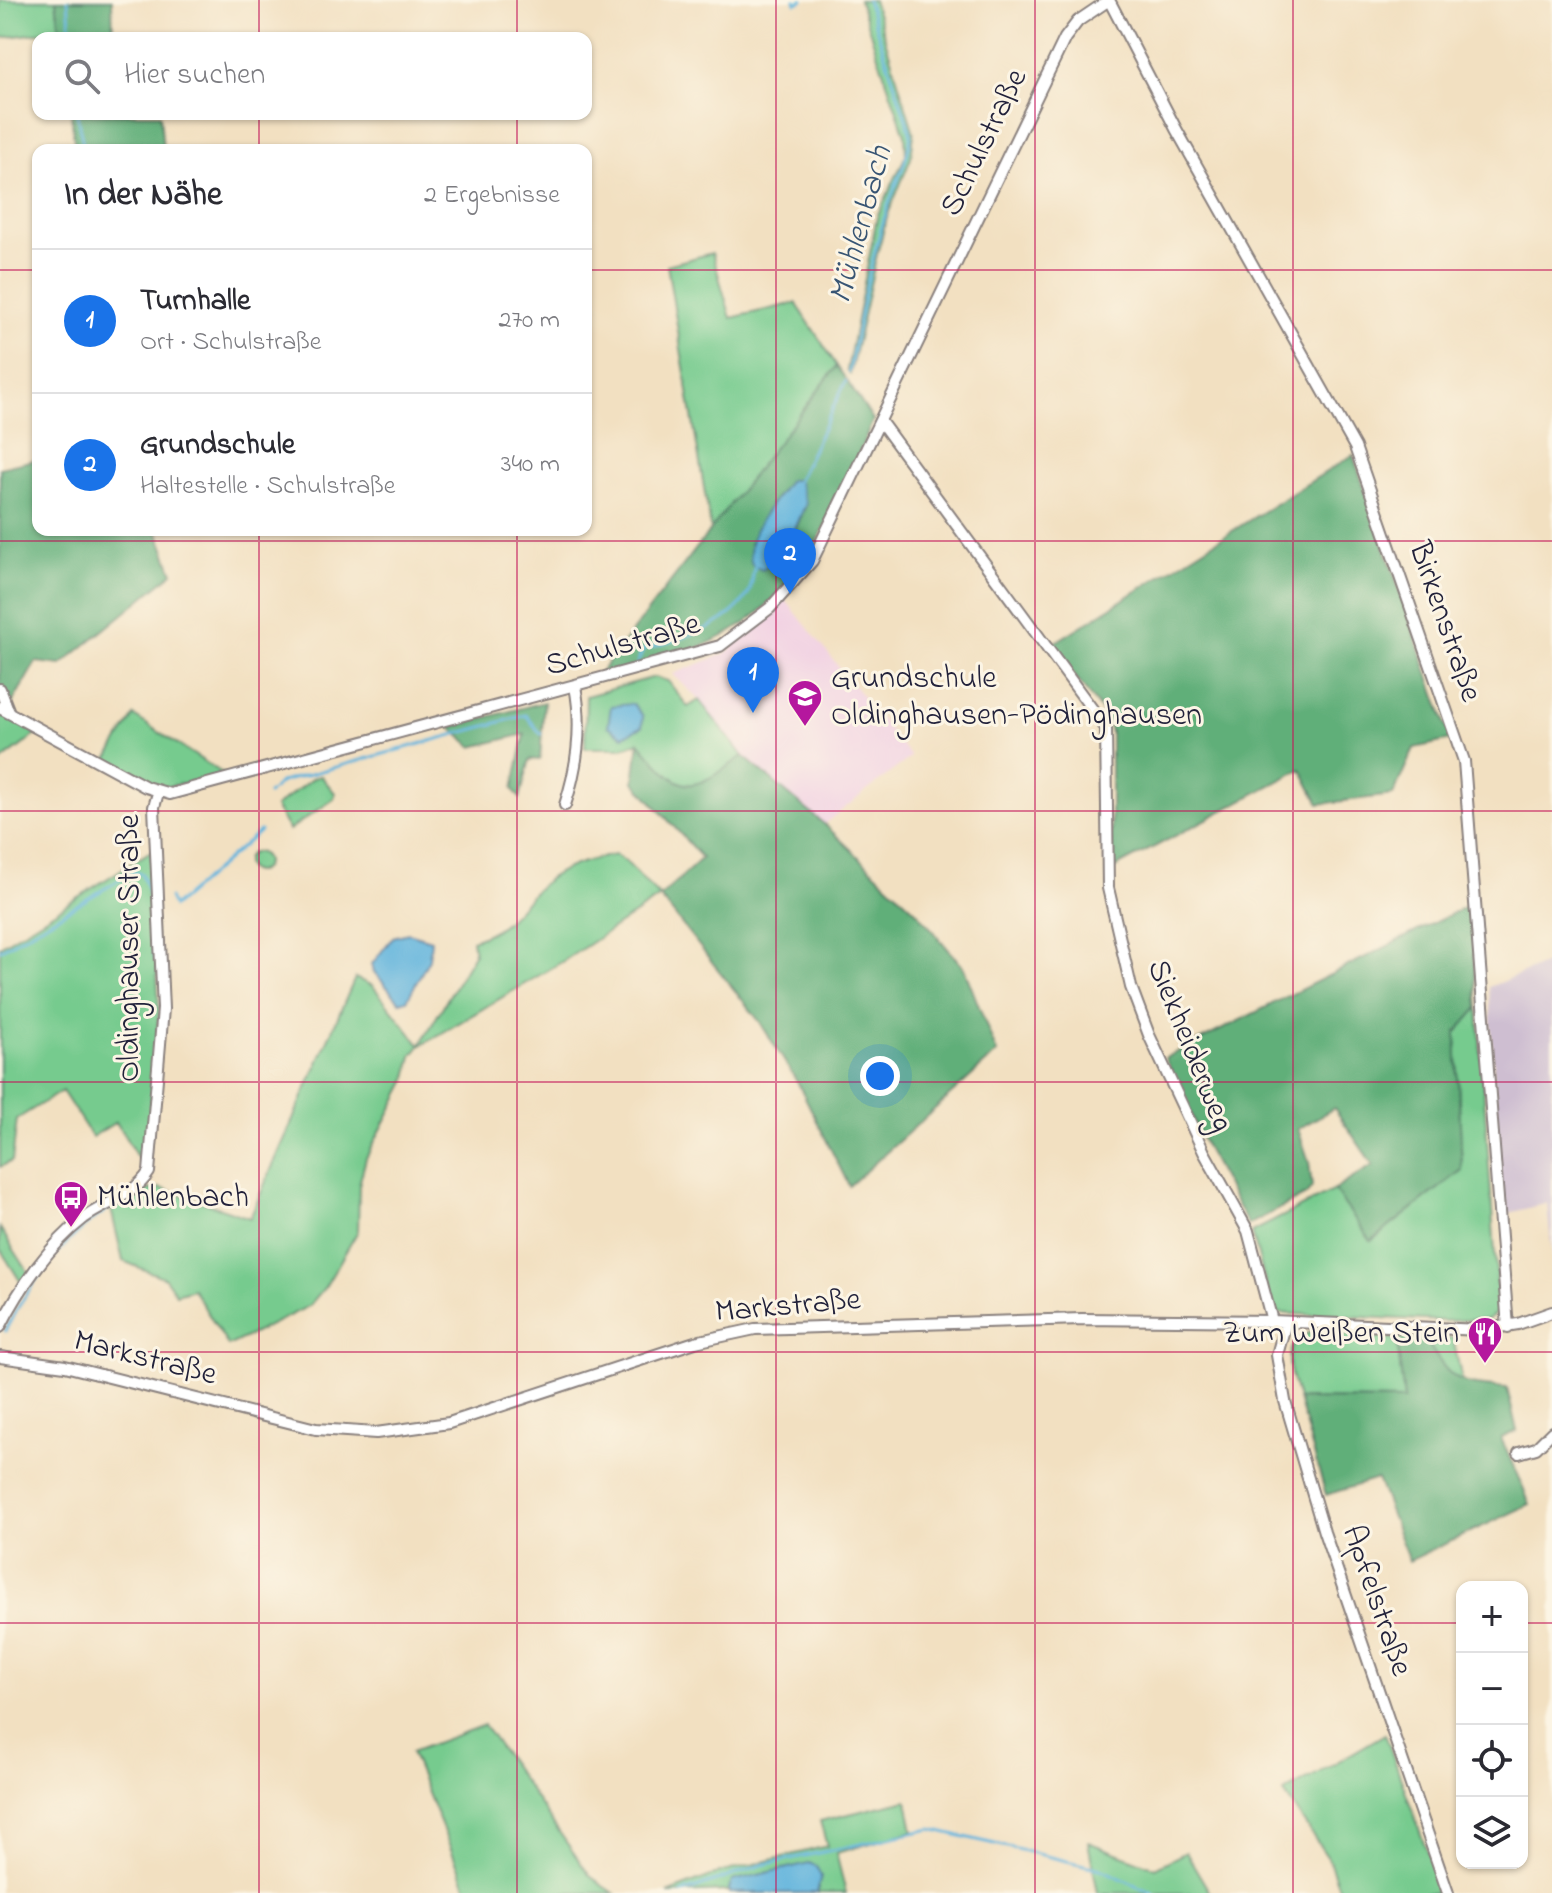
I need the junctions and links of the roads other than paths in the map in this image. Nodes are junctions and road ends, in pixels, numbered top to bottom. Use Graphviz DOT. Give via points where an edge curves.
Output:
graph roads {
  1 [pos="1109,0"];
  2 [pos="880,421"];
  3 [pos="575,686"];
  4 [pos="0,689"];
  5 [pos="5,710"];
  6 [pos="158,793"];
  7 [pos="565,805"];
  8 [pos="1552,1312"];
  9 [pos="1272,1321"];
  10 [pos="1286,1322"];
  11 [pos="0,1327"];
  12 [pos="1508,1327"];
  13 [pos="0,1357"];
  14 [pos="1552,1432"];
  15 [pos="1519,1453"];
  16 [pos="1448,1893"];
  1 -- 2 [label="street, Schulstraße" via="1078,21 1065,38"];
  1 -- 12 [label="street, Birkenstraße" via="1355,447 1464,761"];
  2 -- 3 [label="street, Schulstraße" via="812,561 770,608 720,646"];
  2 -- 9 [label="street, Siekheiderweg" via="1106,728 1108,888 1131,987 1204,1152 1248,1231"];
  3 -- 6 [label="street, Schulstraße" via="193,789"];
  3 -- 7 [label="street" via="579,744"];
  4 -- 5 [label="street"];
  5 -- 6 [label="street"];
  6 -- 11 [label="street, Oldinghauser Straße" via="154,807 163,1009 149,1172 136,1189 80,1222 31,1278"];
  8 -- 12 [label="street, Markstraße"];
  9 -- 10 [label="street, Markstraße"];
  9 -- 13 [label="street, Markstraße" via="1082,1319 726,1333 449,1423 376,1433 316,1429 65,1366"];
  10 -- 12 [label="street, Markstraße"];
  10 -- 16 [label="street, Apfelstraße" via="1277,1355 1285,1401 1324,1532"];
  14 -- 15 [label="street" via="1536,1448"];
}
